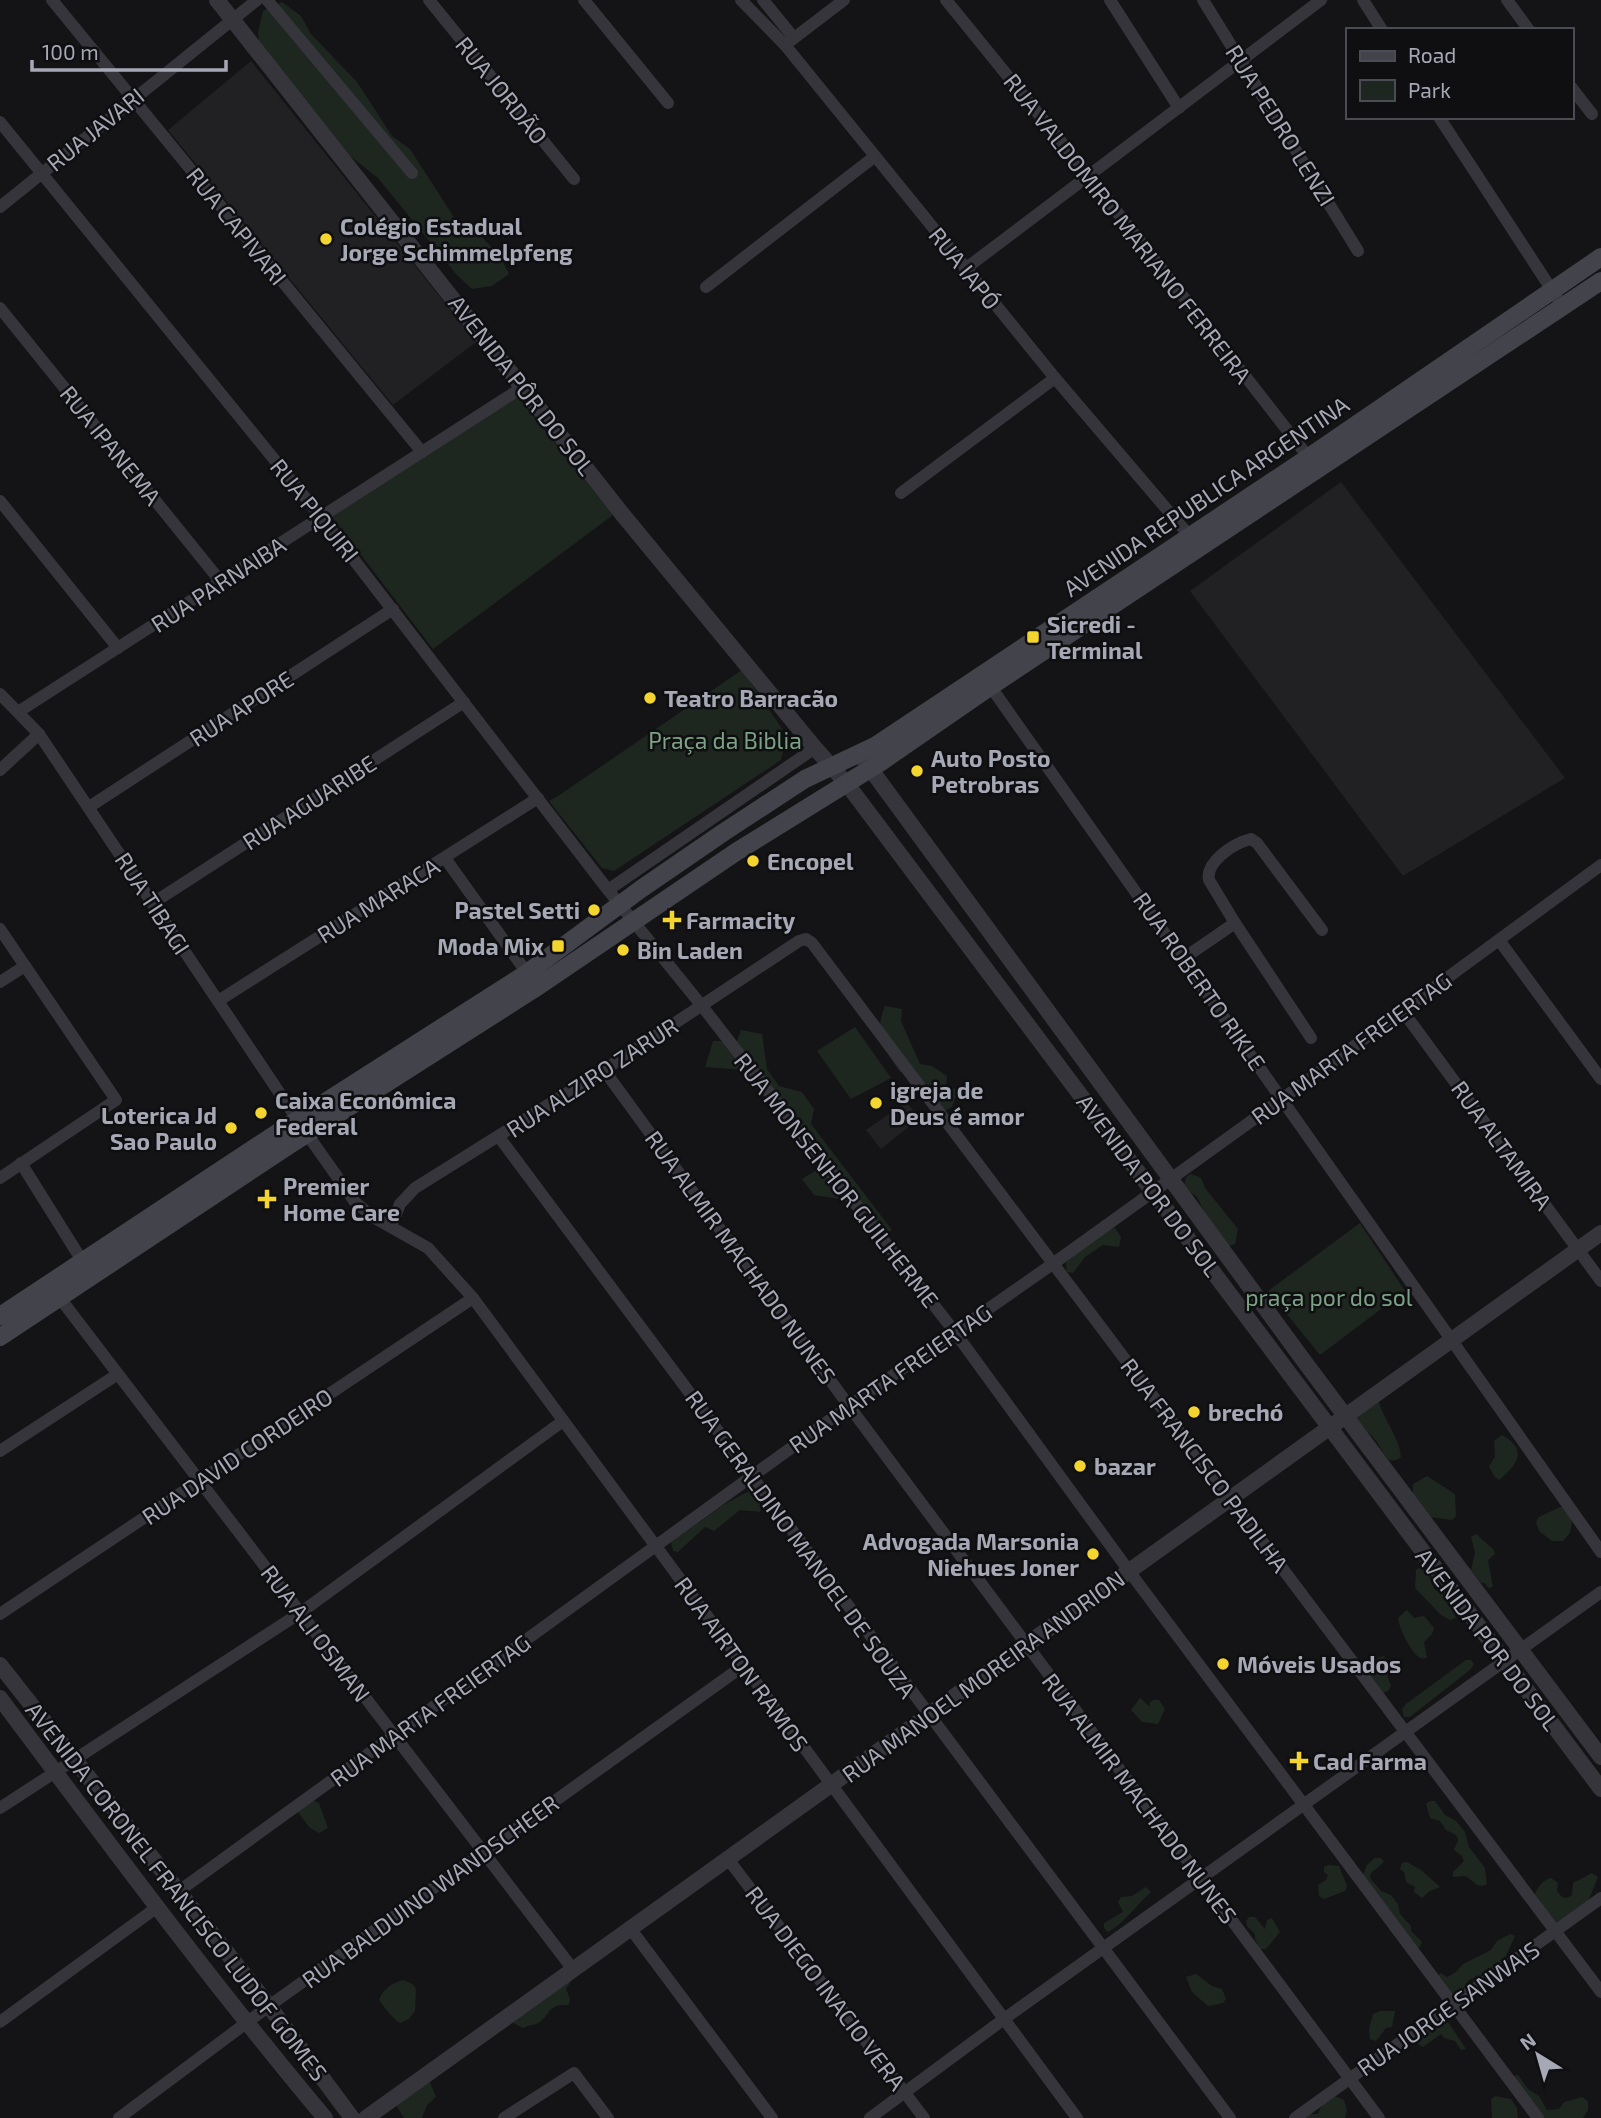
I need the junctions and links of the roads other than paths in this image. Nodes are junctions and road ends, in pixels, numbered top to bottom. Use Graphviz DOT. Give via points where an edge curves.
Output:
graph roads {
  1 [pos="52,0"];
  2 [pos="217,0"];
  3 [pos="257,0"];
  4 [pos="267,0"];
  5 [pos="429,0"];
  6 [pos="584,0"];
  7 [pos="741,0"];
  8 [pos="763,0"];
  9 [pos="844,0"];
  10 [pos="946,0"];
  11 [pos="1110,0"];
  12 [pos="1203,0"];
  13 [pos="1321,0"];
  14 [pos="1363,0"];
  15 [pos="1507,0"];
  16 [pos="233,19"];
  17 [pos="1381,28"];
  18 [pos="1528,28"];
  19 [pos="790,42"];
  20 [pos="1241,60"];
  21 [pos="1573,90"];
  22 [pos="132,100"];
  23 [pos="668,103"];
  24 [pos="1179,108"];
  25 [pos="1592,114"];
  26 [pos="1440,119"];
  27 [pos="0,122"];
  28 [pos="874,157"];
  29 [pos="41,173"];
  30 [pos="412,173"];
  31 [pos="1089,176"];
  32 [pos="574,179"];
  33 [pos="0,207"];
  34 [pos="1358,251"];
  35 [pos="1601,257"];
  36 [pos="965,269"];
  37 [pos="1601,281"];
  38 [pos="706,287"];
  39 [pos="1552,291"];
  40 [pos="1563,307"];
  41 [pos="0,308"];
  42 [pos="1055,378"];
  43 [pos="523,387"];
  44 [pos="422,452"];
  45 [pos="1314,464"];
  46 [pos="901,493"];
  47 [pos="0,501"];
  48 [pos="321,517"];
  49 [pos="1195,542"];
  50 [pos="221,582"];
  51 [pos="393,609"];
  52 [pos="118,648"];
  53 [pos="986,680"];
  54 [pos="0,694"];
  55 [pos="464,702"];
  56 [pos="19,712"];
  57 [pos="39,734"];
  58 [pos="815,748"];
  59 [pos="865,762"];
  60 [pos="832,765"];
  61 [pos="0,771"];
  62 [pos="847,784"];
  63 [pos="538,798"];
  64 [pos="89,807"];
  65 [pos="444,858"];
  66 [pos="1599,870"];
  67 [pos="608,890"];
  68 [pos="153,903"];
  69 [pos="620,904"];
  70 [pos="634,920"];
  71 [pos="1235,923"];
  72 [pos="0,929"];
  73 [pos="1322,930"];
  74 [pos="806,939"];
  75 [pos="1499,940"];
  76 [pos="1184,958"];
  77 [pos="24,965"];
  78 [pos="527,973"];
  79 [pos="0,982"];
  80 [pos="218,1001"];
  81 [pos="702,1006"];
  82 [pos="1402,1010"];
  83 [pos="1311,1038"];
  84 [pos="604,1070"];
  85 [pos="1601,1079"];
  86 [pos="1282,1099"];
  87 [pos="303,1127"];
  88 [pos="499,1137"];
  89 [pos="21,1163"];
  90 [pos="0,1178"];
  91 [pos="1170,1180"];
  92 [pos="1154,1192"];
  93 [pos="391,1226"];
  94 [pos="1601,1233"];
  95 [pos="1579,1249"];
  96 [pos="1054,1263"];
  97 [pos="88,1269"];
  98 [pos="1601,1280"];
  99 [pos="55,1291"];
  100 [pos="473,1298"];
  101 [pos="0,1316"];
  102 [pos="954,1331"];
  103 [pos="0,1337"];
  104 [pos="1450,1340"];
  105 [pos="118,1374"];
  106 [pos="849,1406"];
  107 [pos="1345,1416"];
  108 [pos="564,1421"];
  109 [pos="1330,1427"];
  110 [pos="0,1451"];
  111 [pos="752,1476"];
  112 [pos="199,1481"];
  113 [pos="1230,1499"];
  114 [pos="656,1545"];
  115 [pos="1601,1552"];
  116 [pos="1129,1571"];
  117 [pos="1601,1592"];
  118 [pos="300,1613"];
  119 [pos="0,1614"];
  120 [pos="1027,1645"];
  121 [pos="1520,1650"];
  122 [pos="1504,1661"];
  123 [pos="0,1665"];
  124 [pos="743,1666"];
  125 [pos="0,1698"];
  126 [pos="928,1715"];
  127 [pos="1405,1733"];
  128 [pos="395,1736"];
  129 [pos="1601,1757"];
  130 [pos="74,1758"];
  131 [pos="55,1772"];
  132 [pos="831,1785"];
  133 [pos="1601,1789"];
  134 [pos="1303,1805"];
  135 [pos="0,1808"];
  136 [pos="484,1853"];
  137 [pos="728,1859"];
  138 [pos="1200,1879"];
  139 [pos="178,1891"];
  140 [pos="1601,1898"];
  141 [pos="156,1908"];
  142 [pos="630,1928"];
  143 [pos="1556,1931"];
  144 [pos="1103,1949"];
  145 [pos="572,1968"];
  146 [pos="1601,1992"];
  147 [pos="1453,2004"];
  148 [pos="269,2007"];
  149 [pos="1004,2019"];
  150 [pos="0,2022"];
  151 [pos="247,2025"];
  152 [pos="1349,2077"];
  153 [pos="905,2092"];
  154 [pos="119,2118"];
  155 [pos="325,2118"];
  156 [pos="352,2118"];
  157 [pos="366,2118"];
  158 [pos="504,2118"];
  159 [pos="608,2118"];
  160 [pos="772,2118"];
  161 [pos="870,2118"];
  162 [pos="924,2118"];
  163 [pos="1077,2118"];
  164 [pos="1230,2118"];
  165 [pos="1295,2118"];
  166 [pos="1379,2118"];
  167 [pos="1538,2118"];
  1 -- 22 [label="street, RUA CAPIVARI"];
  2 -- 16 [label="street, AVENIDA PÔR DO SOL"];
  3 -- 16 [label="street, RUA JAVARI"];
  4 -- 30 [label="street"];
  5 -- 32 [label="street, RUA JORDÃO"];
  6 -- 23 [label="street"];
  7 -- 19 [label="street, RUA IAPÓ"];
  8 -- 19 [label="street, RUA IAPÓ"];
  9 -- 19 [label="street"];
  10 -- 31 [label="street, RUA VALDOMIRO MARIANO FERREIRA"];
  11 -- 24 [label="street"];
  12 -- 20 [label="street, RUA PEDRO LENZI"];
  13 -- 20 [label="street"];
  14 -- 17 [label="street"];
  15 -- 18 [label="street"];
  16 -- 22 [label="street, RUA JAVARI"];
  16 -- 43 [label="street, AVENIDA PÔR DO SOL"];
  19 -- 28 [label="street, RUA IAPÓ"];
  20 -- 24 [label="street"];
  20 -- 34 [label="street, RUA PEDRO LENZI"];
  21 -- 25 [label="street"];
  22 -- 29 [label="street, RUA JAVARI"];
  22 -- 44 [label="street, RUA CAPIVARI"];
  24 -- 31 [label="street"];
  26 -- 39 [label="street"];
  27 -- 29 [label="street, RUA PIQUIRI"];
  28 -- 36 [label="street, RUA IAPÓ"];
  28 -- 38 [label="street"];
  29 -- 33 [label="street, RUA JAVARI"];
  29 -- 48 [label="street, RUA PIQUIRI"];
  31 -- 36 [label="street"];
  31 -- 45 [label="street, RUA VALDOMIRO MARIANO FERREIRA"];
  35 -- 39 [label="main road, AVENIDA REPUBLICA ARGENTINA"];
  36 -- 42 [label="street, RUA IAPÓ"];
  37 -- 40 [label="main road, AVENIDA REPUBLICA ARGENTINA"];
  39 -- 40 [label="street"];
  39 -- 45 [label="main road, AVENIDA REPUBLICA ARGENTINA"];
  40 -- 45 [label="main road, AVENIDA REPUBLICA ARGENTINA"];
  41 -- 50 [label="street, RUA IPANEMA"];
  42 -- 46 [label="street"];
  42 -- 49 [label="street, RUA IAPÓ"];
  43 -- 44 [label="street, RUA PARNAIBA"];
  43 -- 58 [label="street, AVENIDA PÔR DO SOL"];
  44 -- 48 [label="street, RUA PARNAIBA"];
  45 -- 49 [label="main road, AVENIDA REPUBLICA ARGENTINA"];
  47 -- 52 [label="street"];
  48 -- 50 [label="street, RUA PARNAIBA"];
  48 -- 51 [label="street, RUA PIQUIRI"];
  49 -- 53 [label="main road, AVENIDA REPUBLICA ARGENTINA"];
  50 -- 52 [label="street, RUA PARNAIBA"];
  51 -- 55 [label="street, RUA PIQUIRI"];
  51 -- 64 [label="street, RUA APORE"];
  52 -- 56 [label="street, RUA PARNAIBA"];
  53 -- 59 [label="main road, AVENIDA REPUBLICA ARGENTINA"];
  53 -- 76 [label="street, RUA ROBERTO RIKLE"];
  54 -- 56 [label="street, RUA TIBAGI"];
  55 -- 63 [label="street, RUA PIQUIRI"];
  55 -- 68 [label="street, RUA AGUARIBE"];
  56 -- 57 [label="street, RUA TIBAGI"];
  57 -- 61 [label="street"];
  57 -- 64 [label="street, RUA TIBAGI"];
  58 -- 60 [label="street, AVENIDA PÔR DO SOL"];
  58 -- 67 [label="street"];
  59 -- 60 [label="main road, AVENIDA REPUBLICA ARGENTINA"];
  59 -- 62 [label="main road, AVENIDA REPUBLICA ARGENTINA"];
  59 -- 91 [label="street, AVENIDA POR DO SOL"];
  60 -- 62 [label="street, AVENIDA POR DO SOL"];
  60 -- 69 [label="main road, AVENIDA REPUBLICA ARGENTINA"];
  62 -- 70 [label="main road, AVENIDA REPUBLICA ARGENTINA"];
  62 -- 92 [label="street, AVENIDA POR DO SOL"];
  63 -- 65 [label="street, RUA MARACA"];
  63 -- 67 [label="street, RUA PIQUIRI"];
  64 -- 68 [label="street, RUA TIBAGI"];
  65 -- 78 [label="street"];
  65 -- 80 [label="street, RUA MARACA"];
  66 -- 75 [label="street, RUA MARTA FREIERTAG"];
  67 -- 69 [label="street, RUA PIQUIRI"];
  68 -- 80 [label="street, RUA TIBAGI"];
  69 -- 70 [label="street, RUA PIQUIRI"];
  69 -- 78 [label="main road, AVENIDA REPUBLICA ARGENTINA"];
  70 -- 81 [label="street, RUA MONSENHOR GUILHERME"];
  70 -- 87 [label="main road, AVENIDA REPUBLICA ARGENTINA" via="534,989"];
  71 -- 73 [label="street" via="1207,872 1211,864 1251,839"];
  71 -- 76 [label="street"];
  71 -- 83 [label="street"];
  72 -- 77 [label="street"];
  74 -- 81 [label="street, RUA ALZIRO ZARUR"];
  74 -- 96 [label="street, RUA FRANCISCO PADILHA"];
  75 -- 82 [label="street, RUA MARTA FREIERTAG"];
  75 -- 85 [label="street"];
  76 -- 86 [label="street, RUA ROBERTO RIKLE"];
  77 -- 79 [label="street"];
  77 -- 89 [label="street" via="116,1100"];
  78 -- 87 [label="main road, AVENIDA REPUBLICA ARGENTINA"];
  80 -- 87 [label="street, RUA TIBAGI"];
  81 -- 84 [label="street, RUA ALZIRO ZARUR"];
  81 -- 102 [label="street, RUA MONSENHOR GUILHERME"];
  82 -- 86 [label="street, RUA MARTA FREIERTAG"];
  82 -- 95 [label="street, RUA ALTAMIRA"];
  84 -- 88 [label="street, RUA ALZIRO ZARUR"];
  84 -- 106 [label="street, RUA ALMIR MACHADO NUNES"];
  86 -- 91 [label="street, RUA MARTA FREIERTAG"];
  86 -- 104 [label="street, RUA ROBERTO RIKLE"];
  87 -- 93 [label="street, RUA TIBAGI" via="355,1202"];
  87 -- 97 [label="main road"];
  88 -- 93 [label="street, RUA ALZIRO ZARUR" via="415,1188 400,1204"];
  88 -- 111 [label="street, RUA GERALDINO MANOEL DE SOUZA"];
  89 -- 90 [label="street"];
  89 -- 97 [label="street"];
  91 -- 92 [label="street, RUA MARTA FREIERTAG"];
  91 -- 107 [label="street, AVENIDA POR DO SOL"];
  92 -- 96 [label="street, RUA MARTA FREIERTAG"];
  92 -- 109 [label="street, AVENIDA POR DO SOL"];
  93 -- 100 [label="street, RUA AIRTON RAMOS" via="428,1248"];
  94 -- 95 [label="street, RUA MANOEL MOREIRA ANDRION"];
  95 -- 98 [label="street, RUA ALTAMIRA"];
  95 -- 104 [label="street, RUA MANOEL MOREIRA ANDRION"];
  96 -- 102 [label="street, RUA MARTA FREIERTAG"];
  96 -- 113 [label="street, RUA FRANCISCO PADILHA"];
  97 -- 99 [label="main road"];
  99 -- 101 [label="main road"];
  99 -- 103 [label="main road"];
  99 -- 105 [label="street, RUA ALI OSMAN"];
  100 -- 108 [label="street, RUA AIRTON RAMOS"];
  100 -- 112 [label="street, RUA DAVID CORDEIRO"];
  102 -- 106 [label="street, RUA MARTA FREIERTAG"];
  102 -- 116 [label="street, RUA MONSENHOR GUILHERME"];
  104 -- 107 [label="street, RUA MANOEL MOREIRA ANDRION"];
  104 -- 115 [label="street, RUA ROBERTO RIKLE"];
  105 -- 110 [label="street"];
  105 -- 112 [label="street, RUA ALI OSMAN"];
  106 -- 111 [label="street, RUA MARTA FREIERTAG"];
  106 -- 120 [label="street, RUA ALMIR MACHADO NUNES"];
  107 -- 109 [label="street, RUA MANOEL MOREIRA ANDRION"];
  107 -- 121 [label="street, AVENIDA POR DO SOL"];
  108 -- 114 [label="street, RUA AIRTON RAMOS"];
  108 -- 118 [label="street"];
  109 -- 113 [label="street, RUA MANOEL MOREIRA ANDRION"];
  109 -- 122 [label="street, AVENIDA POR DO SOL"];
  111 -- 114 [label="street, RUA MARTA FREIERTAG"];
  111 -- 126 [label="street, RUA GERALDINO MANOEL DE SOUZA"];
  112 -- 118 [label="street, RUA ALI OSMAN"];
  112 -- 119 [label="street, RUA DAVID CORDEIRO"];
  113 -- 116 [label="street, RUA MANOEL MOREIRA ANDRION"];
  113 -- 127 [label="street, RUA FRANCISCO PADILHA"];
  114 -- 124 [label="street, RUA AIRTON RAMOS"];
  114 -- 128 [label="street, RUA MARTA FREIERTAG"];
  116 -- 120 [label="street, RUA MANOEL MOREIRA ANDRION"];
  116 -- 134 [label="street, RUA MONSENHOR GUILHERME"];
  117 -- 121 [label="street"];
  118 -- 128 [label="street, RUA ALI OSMAN"];
  118 -- 130 [label="street"];
  120 -- 126 [label="street, RUA MANOEL MOREIRA ANDRION"];
  120 -- 138 [label="street, RUA ALMIR MACHADO NUNES"];
  121 -- 122 [label="street"];
  121 -- 129 [label="street, AVENIDA POR DO SOL"];
  122 -- 127 [label="street"];
  122 -- 133 [label="street, AVENIDA POR DO SOL"];
  123 -- 130 [label="street, AVENIDA CORONEL FRANCISCO LUDOF GOMES"];
  124 -- 132 [label="street, RUA AIRTON RAMOS"];
  124 -- 136 [label="street, RUA BALDUINO WANDSCHEER"];
  125 -- 131 [label="street, AVENIDA CORONEL FRANCISCO LUDOF GOMES"];
  126 -- 132 [label="street, RUA MANOEL MOREIRA ANDRION"];
  126 -- 144 [label="street, RUA GERALDINO MANOEL DE SOUZA"];
  127 -- 134 [label="street"];
  127 -- 143 [label="street, RUA FRANCISCO PADILHA"];
  128 -- 136 [label="street, RUA ALI OSMAN"];
  128 -- 139 [label="street, RUA MARTA FREIERTAG"];
  130 -- 131 [label="street"];
  130 -- 139 [label="street, AVENIDA CORONEL FRANCISCO LUDOF GOMES"];
  131 -- 135 [label="street"];
  131 -- 141 [label="street, AVENIDA CORONEL FRANCISCO LUDOF GOMES"];
  132 -- 137 [label="street, RUA MANOEL MOREIRA ANDRION"];
  132 -- 149 [label="street, RUA AIRTON RAMOS"];
  134 -- 138 [label="street"];
  134 -- 147 [label="street, RUA MONSENHOR GUILHERME"];
  136 -- 145 [label="street, RUA ALI OSMAN"];
  136 -- 148 [label="street, RUA BALDUINO WANDSCHEER"];
  137 -- 142 [label="street, RUA MANOEL MOREIRA ANDRION"];
  137 -- 153 [label="street, RUA DIEGO INACIO VERA"];
  138 -- 144 [label="street"];
  138 -- 152 [label="street, RUA ALMIR MACHADO NUNES"];
  139 -- 148 [label="street, AVENIDA CORONEL FRANCISCO LUDOF GOMES"];
  140 -- 143 [label="street, RUA JORGE SANWAIS"];
  141 -- 150 [label="street"];
  141 -- 151 [label="street, AVENIDA CORONEL FRANCISCO LUDOF GOMES"];
  142 -- 145 [label="street, RUA MANOEL MOREIRA ANDRION"];
  142 -- 160 [label="street"];
  143 -- 146 [label="street, RUA FRANCISCO PADILHA"];
  143 -- 147 [label="street, RUA JORGE SANWAIS"];
  144 -- 149 [label="street"];
  144 -- 164 [label="street, RUA GERALDINO MANOEL DE SOUZA"];
  145 -- 157 [label="street, RUA MANOEL MOREIRA ANDRION"];
  147 -- 152 [label="street, RUA JORGE SANWAIS"];
  147 -- 167 [label="street, RUA MONSENHOR GUILHERME"];
  148 -- 151 [label="street, RUA BALDUINO WANDSCHEER"];
  148 -- 156 [label="street, AVENIDA CORONEL FRANCISCO LUDOF GOMES"];
  149 -- 153 [label="street"];
  149 -- 163 [label="street, RUA AIRTON RAMOS"];
  151 -- 154 [label="street, RUA BALDUINO WANDSCHEER"];
  151 -- 155 [label="street, AVENIDA CORONEL FRANCISCO LUDOF GOMES"];
  152 -- 165 [label="street, RUA JORGE SANWAIS"];
  152 -- 166 [label="street, RUA ALMIR MACHADO NUNES"];
  153 -- 161 [label="street"];
  153 -- 162 [label="street, RUA DIEGO INACIO VERA"];
  158 -- 159 [label="street" via="574,2073"];
}
